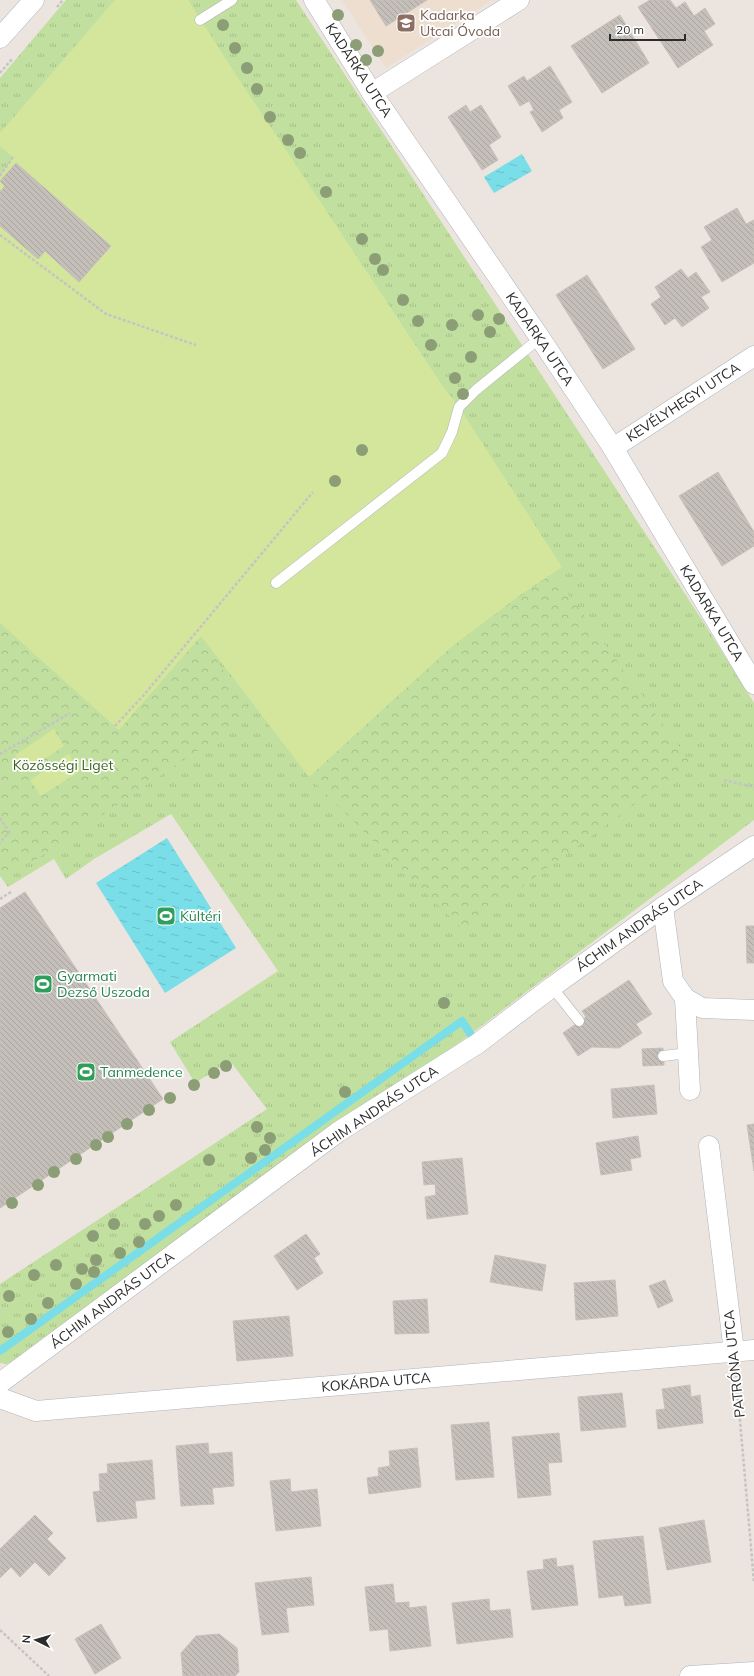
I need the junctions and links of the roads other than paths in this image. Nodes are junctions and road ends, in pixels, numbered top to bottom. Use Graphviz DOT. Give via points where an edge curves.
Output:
graph roads {
  1 [pos="34,0"];
  2 [pos="232,0"];
  3 [pos="314,0"];
  4 [pos="519,0"];
  5 [pos="200,20"];
  6 [pos="0,38"];
  7 [pos="372,93"];
  8 [pos="540,338"];
  9 [pos="754,356"];
  10 [pos="613,448"];
  11 [pos="276,583"];
  12 [pos="754,684"];
  13 [pos="754,846"];
  14 [pos="663,907"];
  15 [pos="552,987"];
  16 [pos="685,998"];
  17 [pos="754,1010"];
  18 [pos="579,1021"];
  19 [pos="688,1054"];
  20 [pos="664,1056"];
  21 [pos="690,1090"];
  22 [pos="709,1146"];
  23 [pos="754,1350"];
  24 [pos="734,1352"];
  25 [pos="0,1383"];
  26 [pos="0,1398"];
  27 [pos="754,1672"];
  28 [pos="690,1676"];
  1 -- 6 [label="street"];
  2 -- 5 [label="lane"];
  3 -- 7 [label="street, KADARKA UTCA"];
  4 -- 7 [label="street"];
  7 -- 8 [label="street, KADARKA UTCA"];
  8 -- 10 [label="street, KADARKA UTCA"];
  8 -- 11 [label="lane" via="459,407 452,432 442,453"];
  9 -- 10 [label="street, KEVÉLYHEGYI UTCA"];
  10 -- 12 [label="street, KADARKA UTCA"];
  13 -- 14 [label="street, ÁCHIM ANDRÁS UTCA"];
  14 -- 15 [label="street, ÁCHIM ANDRÁS UTCA"];
  14 -- 16 [label="street" via="673,981"];
  15 -- 18 [label="lane"];
  15 -- 25 [label="street, ÁCHIM ANDRÁS UTCA" via="477,1044 338,1132"];
  16 -- 17 [label="street" via="702,1008"];
  16 -- 19 [label="street"];
  19 -- 20 [label="lane"];
  19 -- 21 [label="street"];
  22 -- 24 [label="street, PATRÓNA UTCA"];
  23 -- 24 [label="street, KOKÁRDA UTCA"];
  24 -- 26 [label="street, KOKÁRDA UTCA" via="36,1411"];
  27 -- 28 [label="street"];
}
